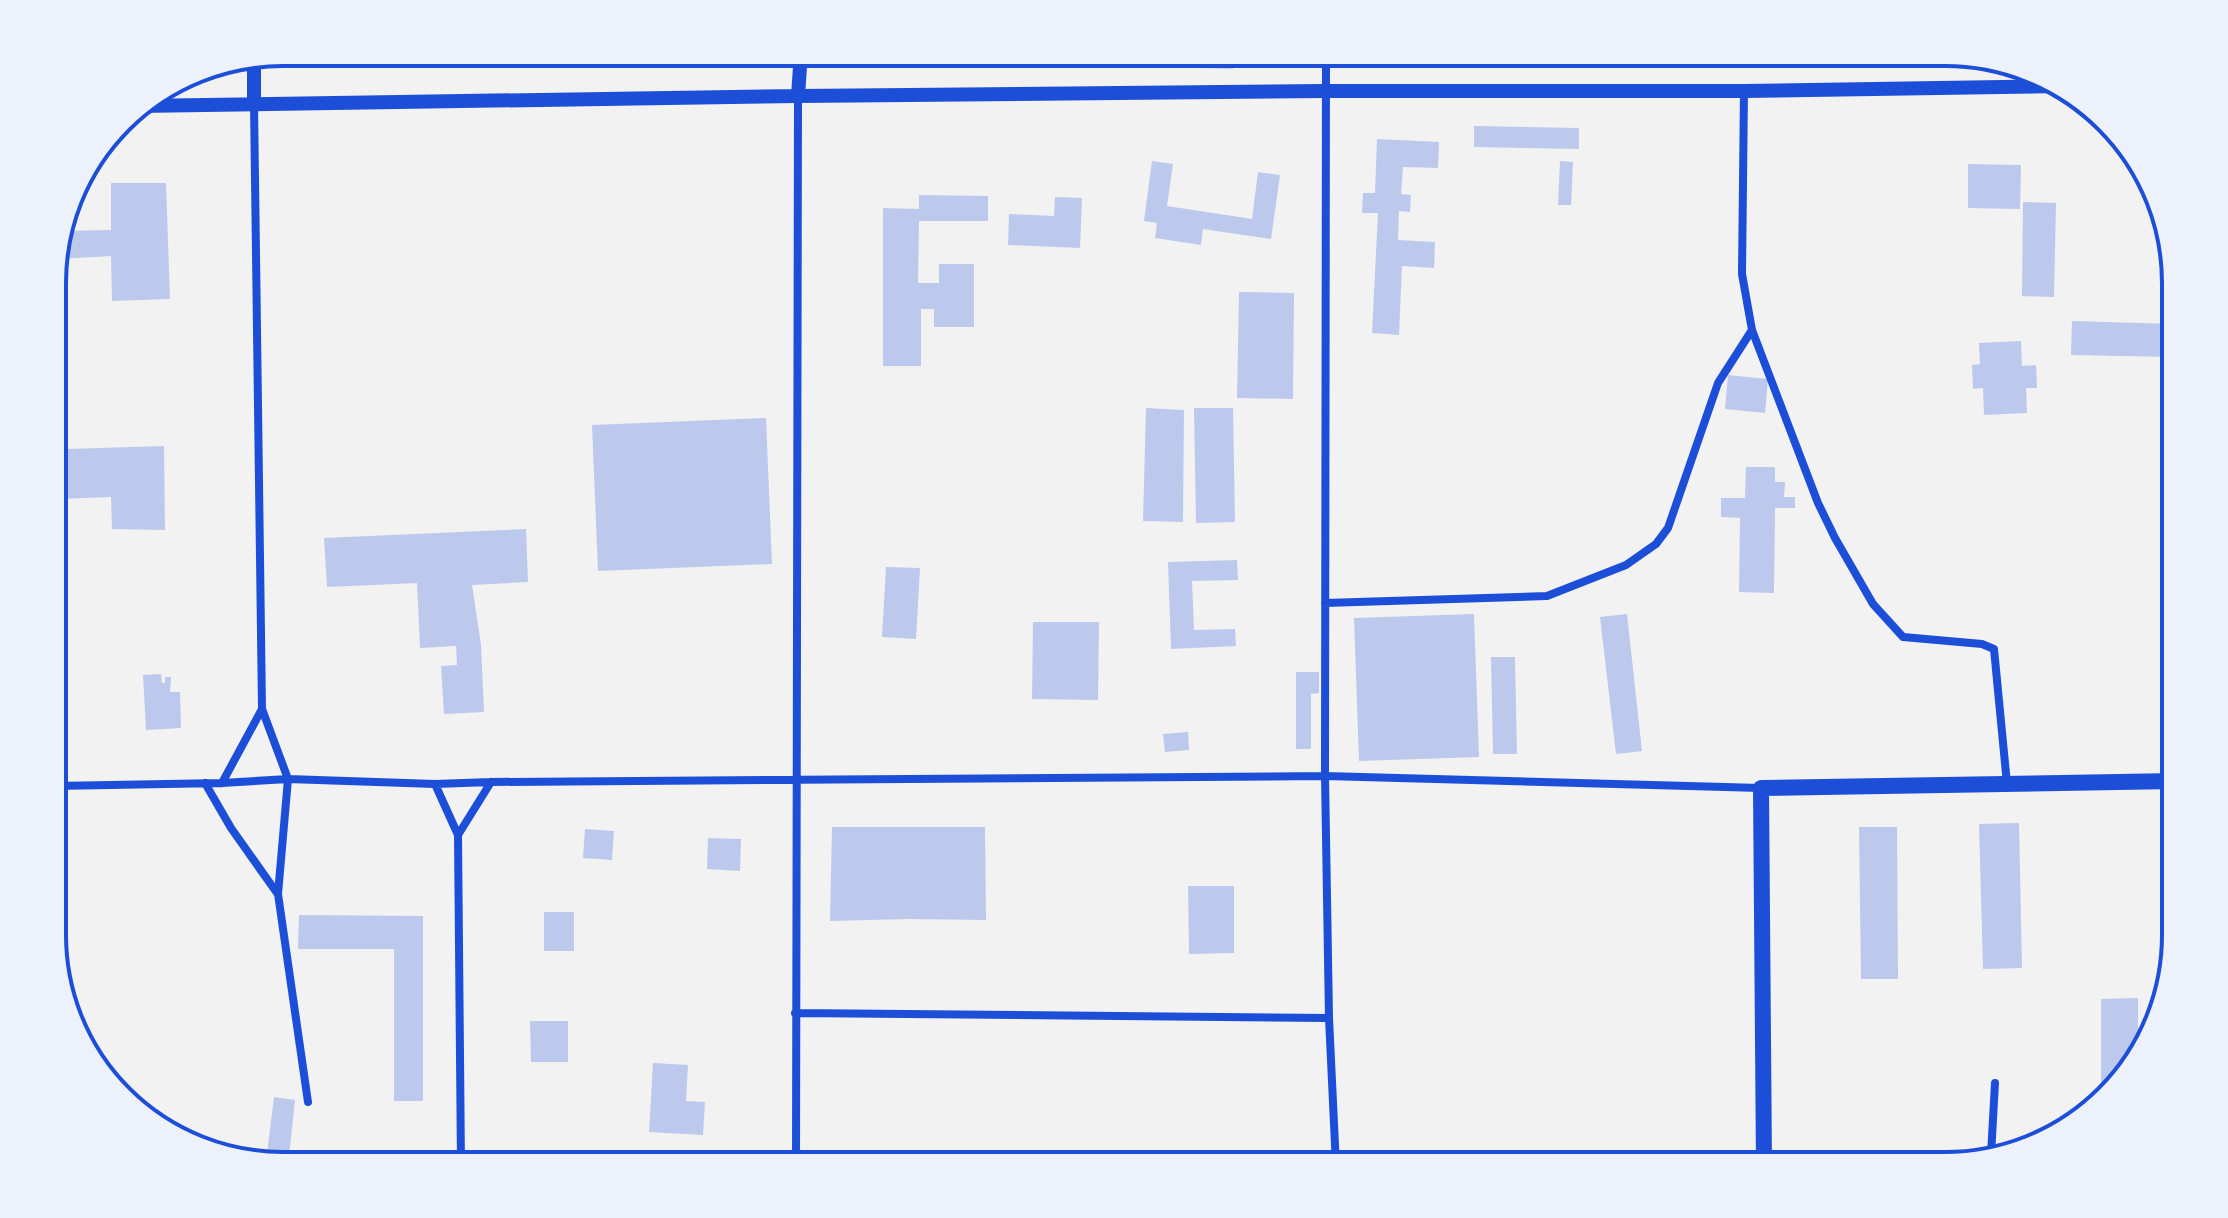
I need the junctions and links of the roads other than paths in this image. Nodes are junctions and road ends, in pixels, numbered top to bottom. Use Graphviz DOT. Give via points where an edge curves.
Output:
graph roads {
  1 [pos="800,66"];
  2 [pos="1325,66"];
  3 [pos="254,68"];
  4 [pos="2037,86"];
  5 [pos="1324,91"];
  6 [pos="1744,91"];
  7 [pos="798,96"];
  8 [pos="254,103"];
  9 [pos="160,105"];
  10 [pos="1752,330"];
  11 [pos="1325,603"];
  12 [pos="262,709"];
  13 [pos="1325,776"];
  14 [pos="288,779"];
  15 [pos="797,779"];
  16 [pos="2162,781"];
  17 [pos="491,782"];
  18 [pos="205,783"];
  19 [pos="222,783"];
  20 [pos="435,784"];
  21 [pos="2007,784"];
  22 [pos="66,786"];
  23 [pos="1761,788"];
  24 [pos="458,835"];
  25 [pos="278,894"];
  26 [pos="795,1013"];
  27 [pos="1329,1018"];
  28 [pos="1995,1083"];
  29 [pos="308,1102"];
  30 [pos="1991,1147"];
  31 [pos="461,1152"];
  32 [pos="796,1152"];
  33 [pos="1335,1152"];
  34 [pos="1764,1152"];
  1 -- 7 [label="street"];
  2 -- 5 [label="street"];
  3 -- 8 [label="street"];
  4 -- 6 [label="street"];
  5 -- 6 [label="street"];
  5 -- 7 [label="street"];
  5 -- 11 [label="street"];
  6 -- 10 [label="street" via="1742,274"];
  7 -- 8 [label="street"];
  7 -- 15 [label="street"];
  8 -- 9 [label="street"];
  8 -- 12 [label="street"];
  10 -- 11 [label="street" via="1718,383 1668,528 1656,544 1626,565 1547,596"];
  10 -- 21 [label="street" via="1818,503 1873,604 1903,637 1994,649"];
  11 -- 13 [label="street"];
  12 -- 14 [label="street"];
  12 -- 19 [label="street"];
  13 -- 15 [label="street"];
  13 -- 23 [label="street"];
  13 -- 27 [label="street"];
  14 -- 19 [label="street"];
  14 -- 20 [label="street"];
  14 -- 25 [label="street"];
  15 -- 17 [label="street"];
  15 -- 26 [label="street"];
  16 -- 21 [label="main road"];
  17 -- 20 [label="street"];
  17 -- 24 [label="street"];
  18 -- 19 [label="street"];
  18 -- 22 [label="street"];
  18 -- 25 [label="street"];
  20 -- 24 [label="street"];
  21 -- 23 [label="main road"];
  23 -- 34 [label="main road"];
  24 -- 31 [label="street"];
  25 -- 29 [label="street"];
  26 -- 27 [label="street"];
  26 -- 32 [label="street"];
  27 -- 33 [label="street"];
  28 -- 30 [label="street"];
}
